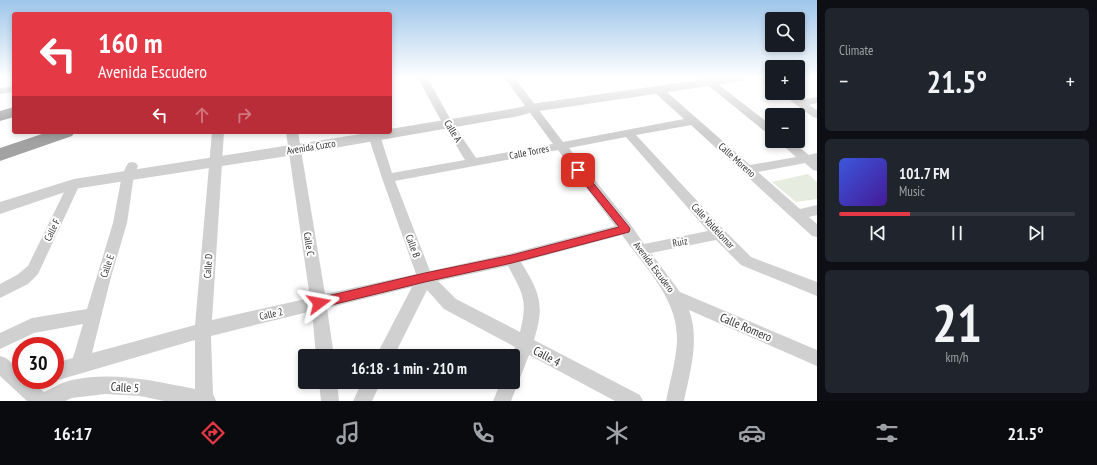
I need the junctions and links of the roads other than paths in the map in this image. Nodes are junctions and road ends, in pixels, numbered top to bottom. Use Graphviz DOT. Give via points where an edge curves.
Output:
graph roads {
  1 [pos="432,96"];
  2 [pos="522,96"];
  3 [pos="612,96"];
  4 [pos="665,96"];
  5 [pos="727,96"];
  6 [pos="796,100"];
  7 [pos="817,100"];
  8 [pos="800,103"];
  9 [pos="531,108"];
  10 [pos="12,113"];
  11 [pos="817,115"];
  12 [pos="0,116"];
  13 [pos="446,120"];
  14 [pos="694,121"];
  15 [pos="392,126"];
  16 [pos="765,126"];
  17 [pos="392,130"];
  18 [pos="60,134"];
  19 [pos="218,134"];
  20 [pos="343,134"];
  21 [pos="373,134"];
  22 [pos="629,134"];
  23 [pos="293,142"];
  24 [pos="560,146"];
  25 [pos="796,148"];
  26 [pos="0,155"];
  27 [pos="217,157"];
  28 [pos="812,158"];
  29 [pos="473,163"];
  30 [pos="817,167"];
  31 [pos="748,170"];
  32 [pos="130,171"];
  33 [pos="388,178"];
  34 [pos="74,184"];
  35 [pos="0,200"];
  36 [pos="0,208"];
  37 [pos="817,210"];
  38 [pos="798,215"];
  39 [pos="626,229"];
  40 [pos="817,232"];
  41 [pos="719,234"];
  42 [pos="640,250"];
  43 [pos="512,259"];
  44 [pos="425,278"];
  45 [pos="817,289"];
  46 [pos="0,291"];
  47 [pos="676,297"];
  48 [pos="319,303"];
  49 [pos="93,314"];
  50 [pos="204,330"];
  51 [pos="0,342"];
  52 [pos="525,344"];
  53 [pos="324,349"];
  54 [pos="389,349"];
  55 [pos="520,356"];
  56 [pos="817,358"];
  57 [pos="0,364"];
  58 [pos="80,365"];
  59 [pos="64,369"];
  60 [pos="12,373"];
  61 [pos="29,389"];
  62 [pos="329,389"];
  63 [pos="368,389"];
  64 [pos="507,389"];
  65 [pos="206,400"];
  66 [pos="40,401"];
  67 [pos="44,401"];
  68 [pos="330,401"];
  69 [pos="362,401"];
  70 [pos="502,401"];
  71 [pos="634,401"];
  72 [pos="675,401"];
  1 -- 13 [label="street, Calle A"];
  2 -- 9 [label="street, Avenida Escudero"];
  3 -- 9 [label="street, Avenida Cuzco"];
  4 -- 14 [label="street, Calle Moreno"];
  5 -- 16 [label="street"];
  6 -- 8 [label="street"];
  7 -- 8 [label="street"];
  8 -- 11 [label="street"];
  9 -- 13 [label="street, Avenida Cuzco" via="519,112"];
  9 -- 24 [label="street, Avenida Escudero"];
  10 -- 12 [label="highway"];
  13 -- 15 [label="street, Avenida Cuzco"];
  13 -- 17 [label="street, Avenida Cuzco"];
  13 -- 29 [label="street, Calle A"];
  14 -- 22 [label="street, Calle Torres"];
  14 -- 31 [label="street, Calle Moreno"];
  18 -- 26 [label="highway"];
  19 -- 27 [label="street, Calle D"];
  20 -- 23 [label="street, Avenida Cuzco"];
  21 -- 23 [label="street, Avenida Cuzco"];
  21 -- 33 [label="street, Calle B"];
  22 -- 24 [label="street, Calle Torres"];
  22 -- 41 [label="street, Calle Valdelomar"];
  23 -- 27 [label="street, Avenida Cuzco"];
  23 -- 48 [label="street, Calle C"];
  24 -- 29 [label="street, Calle Torres"];
  24 -- 39 [label="street, Avenida Escudero"];
  25 -- 28 [label="street"];
  27 -- 32 [label="street, Avenida Cuzco"];
  27 -- 50 [label="street, Calle D"];
  28 -- 30 [label="street"];
  28 -- 31 [label="street"];
  29 -- 33 [label="street, Calle Torres"];
  31 -- 38 [label="street, Calle Moreno"];
  32 -- 34 [label="street, Avenida Cuzco"];
  32 -- 35 [label="street, Avenida Cuzco" via="69,178"];
  32 -- 49 [label="street, Calle E" via="120,223"];
  33 -- 44 [label="street, Calle B"];
  34 -- 36 [label="street, Avenida Cuzco"];
  34 -- 46 [label="street, Calle F" via="29,275"];
  37 -- 38 [label="street"];
  38 -- 40 [label="street, Calle Moreno"];
  39 -- 42 [label="street, Avenida Escudero"];
  39 -- 43 [label="street, Calle 2"];
  41 -- 42 [label="street, Ruiz"];
  41 -- 45 [label="street, Calle Valdelomar" via="746,261"];
  42 -- 47 [label="street, Avenida Escudero"];
  43 -- 44 [label="street, Calle 2"];
  43 -- 52 [label="street" via="530,295 533,308"];
  44 -- 48 [label="street, Calle 2"];
  44 -- 52 [label="street, Calle 4" via="450,304"];
  44 -- 54 [label="street"];
  47 -- 56 [label="street, Calle Romero"];
  47 -- 72 [label="street, Avenida Escudero" via="684,323 685,350"];
  48 -- 50 [label="street, Calle 2"];
  48 -- 53 [label="street, Calle C"];
  49 -- 51 [label="street" via="32,326"];
  49 -- 58 [label="street, Calle E"];
  50 -- 58 [label="street, Calle 2"];
  50 -- 65 [label="street, Calle D"];
  52 -- 55 [label="street"];
  52 -- 71 [label="street, Calle 4"];
  57 -- 60 [label="street"];
  58 -- 59 [label="street, Calle 2"];
  61 -- 66 [label="street"];
  62 -- 68 [label="street"];
  63 -- 69 [label="street"];
  64 -- 70 [label="street"];
  65 -- 67 [label="street, Calle 5" via="140,387 105,385 71,389"];
}
